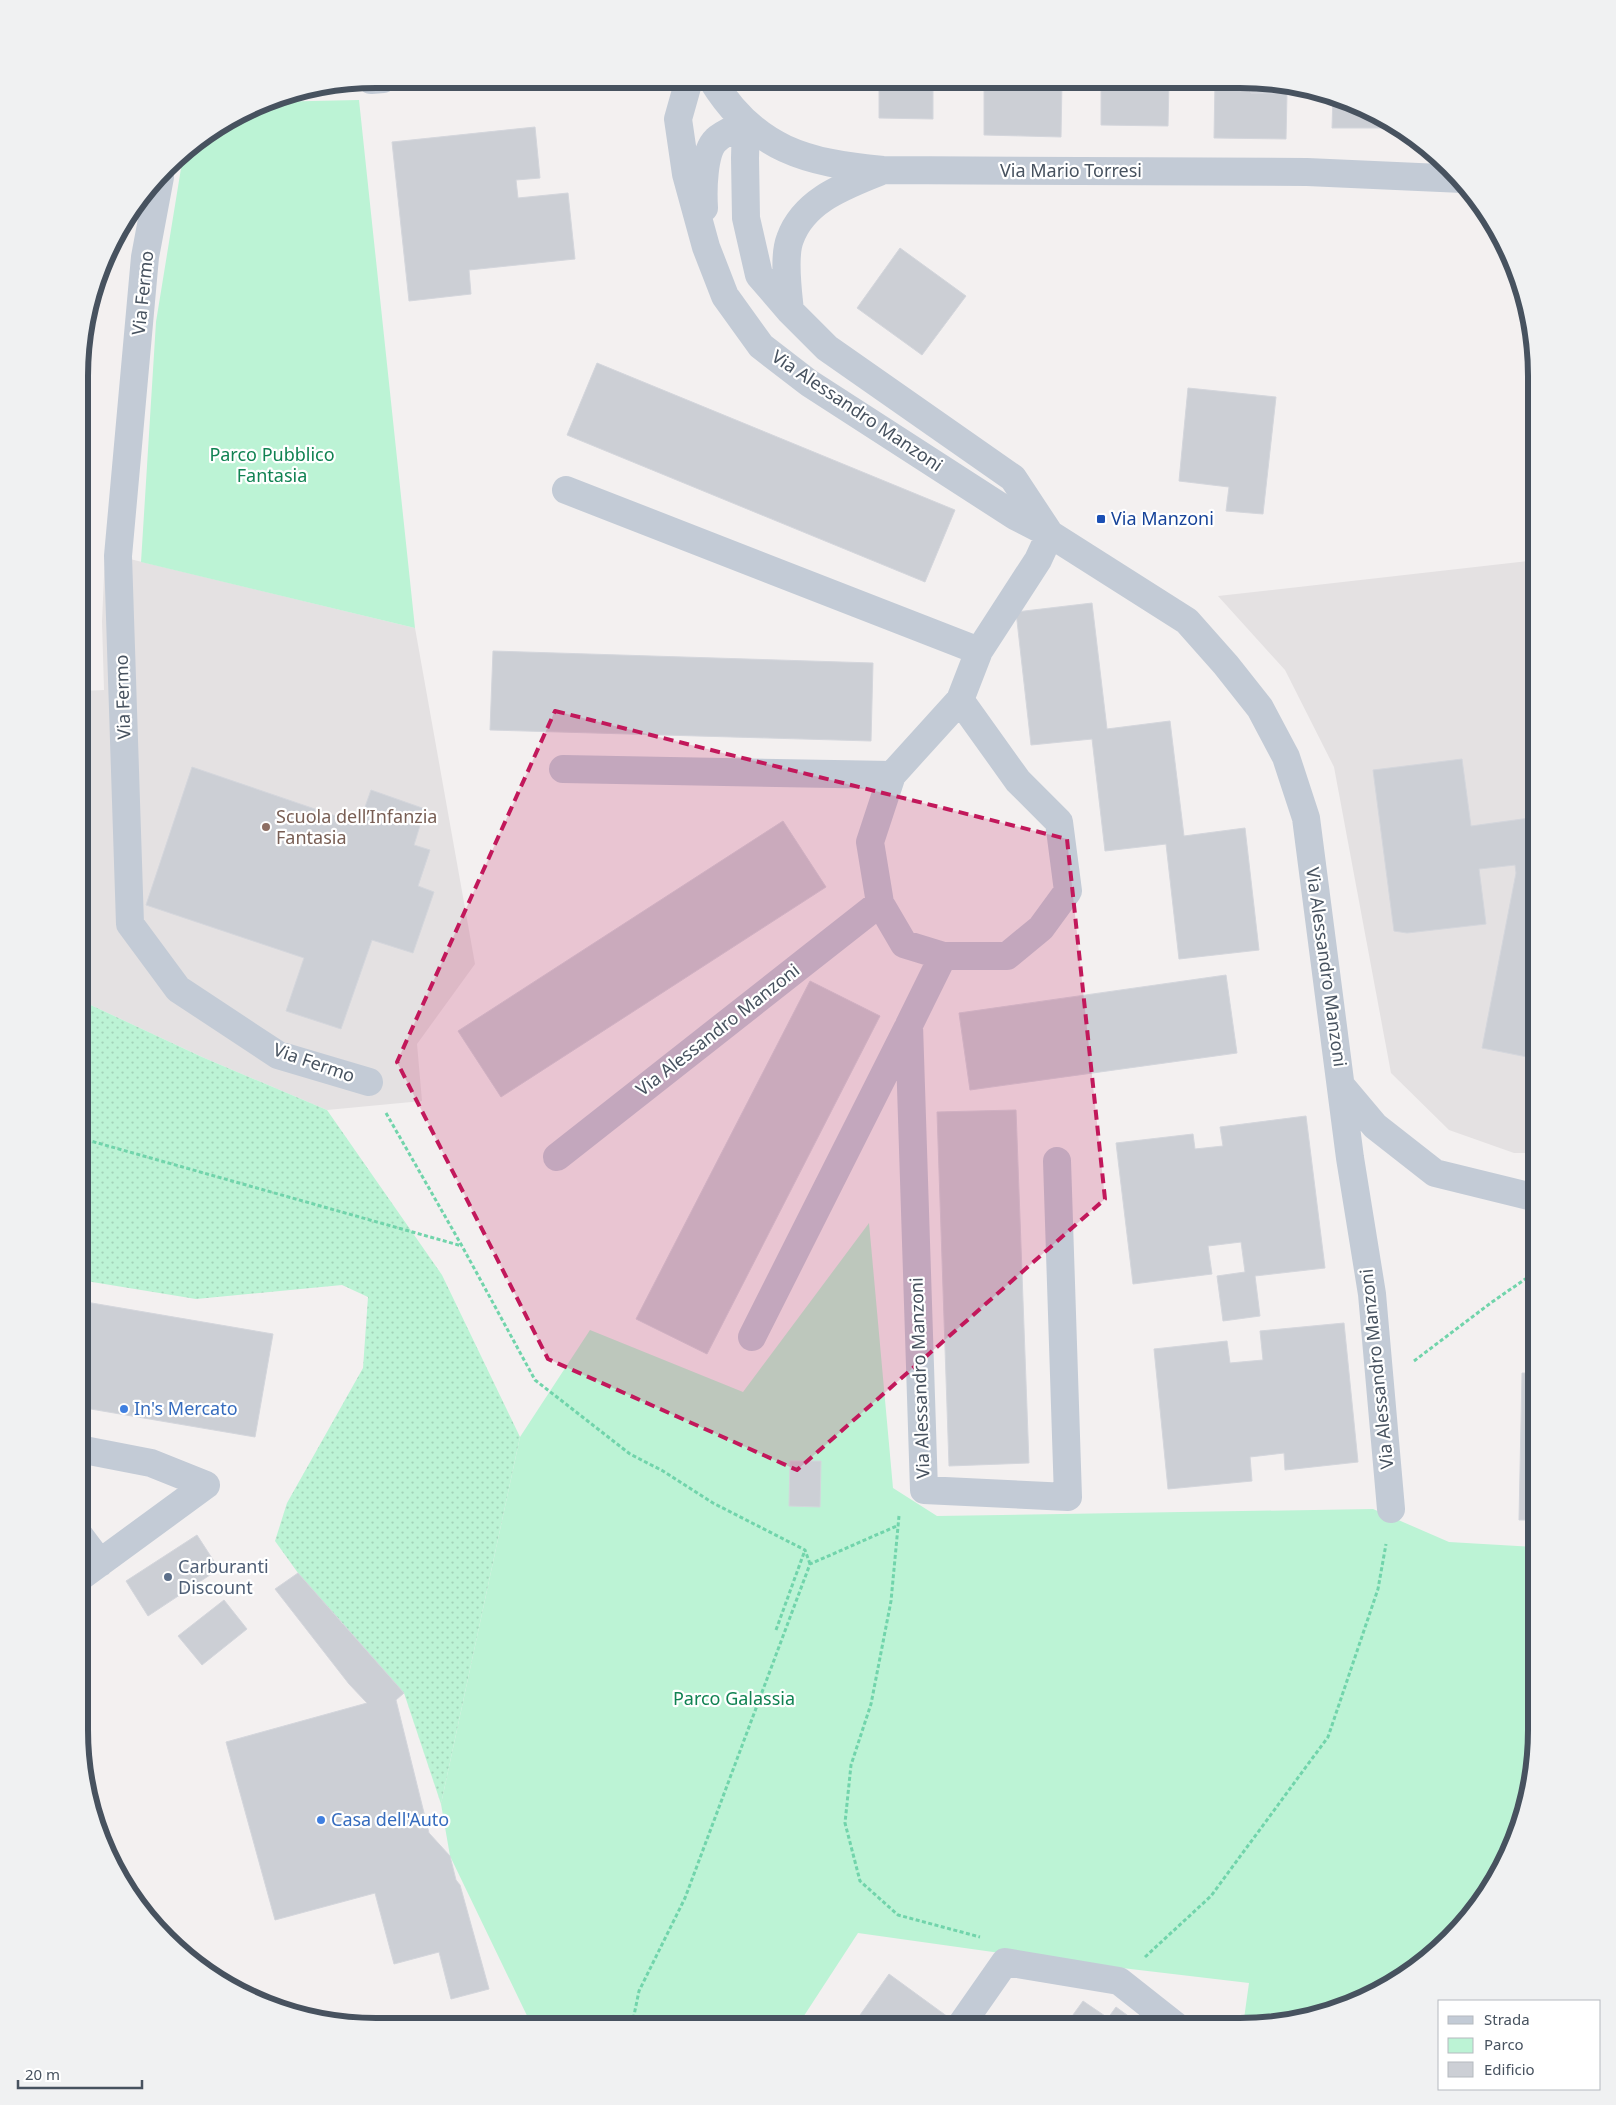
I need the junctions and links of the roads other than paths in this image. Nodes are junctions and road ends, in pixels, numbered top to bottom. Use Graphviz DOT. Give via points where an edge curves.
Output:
graph roads {
  1 [pos="688,87"];
  2 [pos="716,87"];
  3 [pos="746,123"];
  4 [pos="884,170"];
  5 [pos="1450,178"];
  6 [pos="158,187"];
  7 [pos="706,247"];
  8 [pos="790,311"];
  9 [pos="566,490"];
  10 [pos="1050,534"];
  11 [pos="979,651"];
  12 [pos="960,700"];
  13 [pos="563,770"];
  14 [pos="892,775"];
  15 [pos="880,902"];
  16 [pos="943,956"];
  17 [pos="909,1025"];
  18 [pos="369,1082"];
  19 [pos="1342,1088"];
  20 [pos="556,1157"];
  21 [pos="1057,1161"];
  22 [pos="1528,1196"];
  23 [pos="752,1337"];
  24 [pos="88,1451"];
  25 [pos="1391,1509"];
  26 [pos="89,1570"];
  27 [pos="966,2018"];
  28 [pos="1166,2018"];
  1 -- 7 [label="street, Via Alessandro Manzoni" via="678,119 686,174"];
  2 -- 3 [label="street, Via Mario Torresi"];
  3 -- 4 [label="street, Via Mario Torresi" via="797,155 839,166"];
  3 -- 7 [label="street, Via Alessandro Manzoni" via="715,141 707,160 703,184"];
  3 -- 8 [label="street, Via Alessandro Manzoni" via="746,218 759,275"];
  4 -- 5 [label="street, Via Mario Torresi" via="1307,172"];
  4 -- 8 [label="street" via="837,189 799,220 789,240 787,276"];
  6 -- 18 [label="street, Via Fermo" via="145,257 118,556 130,924 178,989 278,1056"];
  7 -- 10 [label="street, Via Alessandro Manzoni" via="724,296 761,346 818,389 1015,516"];
  8 -- 10 [label="street, Via Alessandro Manzoni" via="827,348 1013,478"];
  9 -- 11 [label="street"];
  10 -- 11 [label="street" via="1038,560"];
  10 -- 19 [label="street, Via Alessandro Manzoni" via="1186,621 1260,708 1286,757 1306,818"];
  11 -- 12 [label="street"];
  12 -- 14 [label="street"];
  12 -- 16 [label="street" via="1018,781 1059,822 1068,891 1041,928 1007,956"];
  13 -- 14 [label="street"];
  14 -- 15 [label="street" via="870,842"];
  15 -- 16 [label="street" via="904,944"];
  15 -- 20 [label="street, Via Alessandro Manzoni"];
  16 -- 17 [label="street, Via Alessandro Manzoni"];
  17 -- 21 [label="street, Via Alessandro Manzoni" via="924,1490 1068,1497"];
  17 -- 23 [label="street, Via Alessandro Manzoni"];
  19 -- 22 [label="street" via="1375,1126 1435,1173"];
  19 -- 25 [label="street, Via Alessandro Manzoni" via="1372,1294"];
  24 -- 26 [label="street" via="151,1463 206,1485"];
  27 -- 28 [label="street" via="1005,1962 1119,1981"];
}
